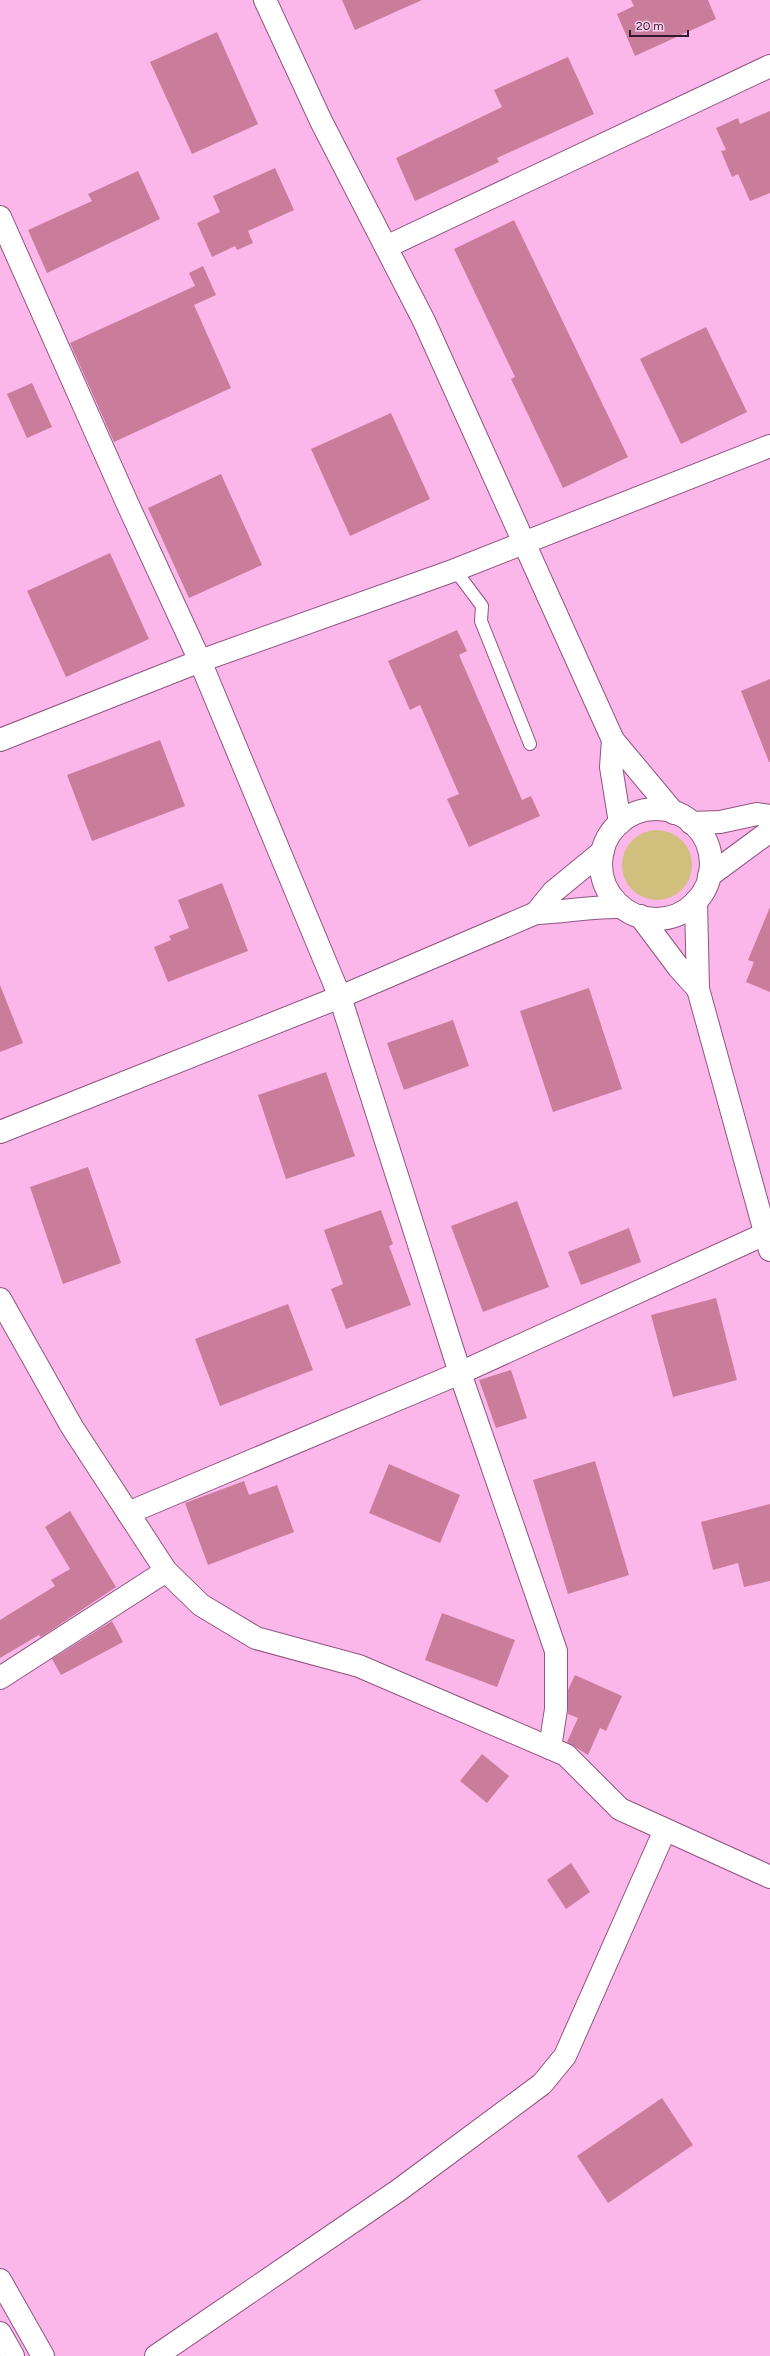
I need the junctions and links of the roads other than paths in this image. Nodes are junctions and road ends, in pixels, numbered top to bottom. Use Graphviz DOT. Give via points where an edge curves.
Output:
graph roads {
  1 [pos="265,0"];
  2 [pos="770,66"];
  3 [pos="0,217"];
  4 [pos="386,247"];
  5 [pos="770,446"];
  6 [pos="524,543"];
  7 [pos="455,570"];
  8 [pos="200,661"];
  9 [pos="0,740"];
  10 [pos="613,740"];
  11 [pos="530,744"];
  12 [pos="770,816"];
  13 [pos="683,818"];
  14 [pos="620,823"];
  15 [pos="770,830"];
  16 [pos="603,851"];
  17 [pos="709,876"];
  18 [pos="696,901"];
  19 [pos="631,911"];
  20 [pos="536,913"];
  21 [pos="698,989"];
  22 [pos="340,997"];
  23 [pos="0,1132"];
  24 [pos="767,1235"];
  25 [pos="0,1299"];
  26 [pos="6,1314"];
  27 [pos="460,1373"];
  28 [pos="128,1513"];
  29 [pos="166,1571"];
  30 [pos="0,1678"];
  31 [pos="550,1748"];
  32 [pos="665,1830"];
  33 [pos="770,1877"];
  34 [pos="0,2280"];
  35 [pos="0,2333"];
  36 [pos="13,2356"];
  37 [pos="43,2356"];
  38 [pos="156,2356"];
  1 -- 4 [label="street" via="321,121"];
  2 -- 4 [label="street"];
  3 -- 8 [label="street"];
  4 -- 6 [label="street" via="424,321"];
  5 -- 6 [label="street"];
  6 -- 7 [label="street"];
  6 -- 10 [label="street"];
  7 -- 8 [label="street"];
  7 -- 11 [label="lane" via="482,606 481,621"];
  8 -- 9 [label="street"];
  8 -- 22 [label="street"];
  10 -- 13 [label="street"];
  10 -- 14 [label="street" via="611,766"];
  12 -- 13 [label="street" via="757,814 720,822"];
  13 -- 14 [label="street" via="665,809 647,809 629,815"];
  13 -- 17 [label="street" via="697,828 707,844"];
  14 -- 16 [label="street" via="614,827"];
  15 -- 17 [label="street"];
  16 -- 19 [label="street" via="603,880 612,897"];
  16 -- 20 [label="street" via="554,892"];
  17 -- 18 [label="street"];
  18 -- 19 [label="street" via="673,916 660,918"];
  18 -- 21 [label="street"];
  19 -- 20 [label="street" via="594,906 566,912"];
  19 -- 21 [label="street"];
  20 -- 22 [label="street"];
  21 -- 24 [label="street"];
  22 -- 23 [label="street"];
  22 -- 27 [label="street"];
  24 -- 27 [label="street"];
  25 -- 26 [label="street"];
  26 -- 28 [label="street" via="72,1427"];
  27 -- 28 [label="street"];
  27 -- 31 [label="street" via="556,1651 556,1709"];
  28 -- 29 [label="street"];
  29 -- 30 [label="street"];
  29 -- 31 [label="street" via="201,1605 256,1638 359,1666"];
  31 -- 32 [label="street" via="566,1755 620,1809"];
  32 -- 33 [label="street"];
  32 -- 38 [label="street" via="565,2056 542,2084 399,2190"];
  34 -- 37 [label="street"];
  35 -- 36 [label="street"];
}
